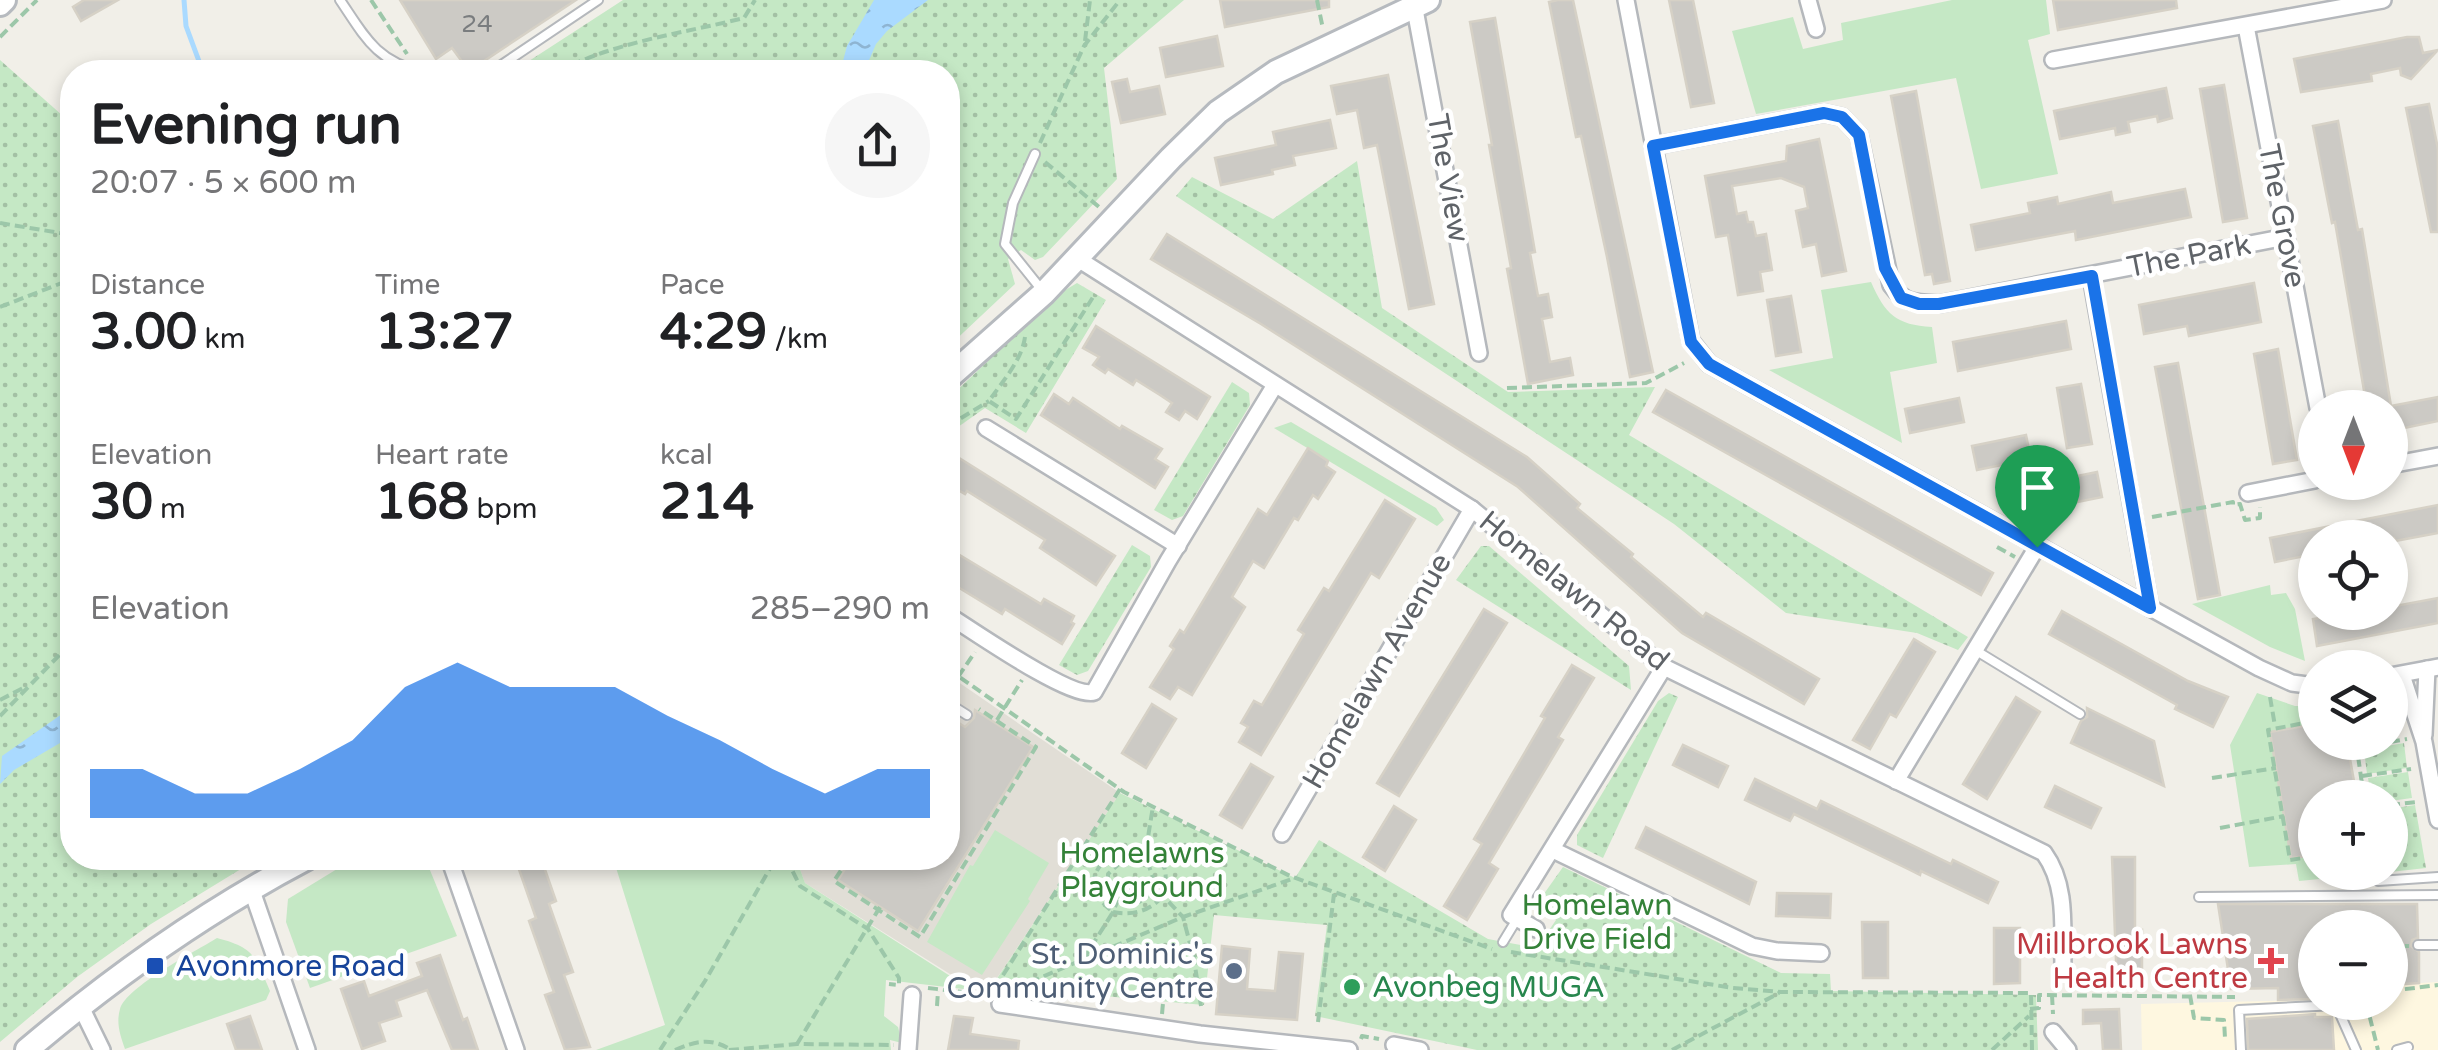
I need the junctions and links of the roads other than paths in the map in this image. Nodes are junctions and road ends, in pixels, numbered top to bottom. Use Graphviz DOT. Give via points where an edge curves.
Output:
graph roads {
  1 [pos="340,0"];
  2 [pos="598,0"];
  3 [pos="1626,0"];
  4 [pos="1808,0"];
  5 [pos="2383,0"];
  6 [pos="1421,2"];
  7 [pos="2246,26"];
  8 [pos="1816,29"];
  9 [pos="389,60"];
  10 [pos="509,60"];
  11 [pos="2053,60"];
  12 [pos="1653,146"];
  13 [pos="1035,154"];
  14 [pos="2286,237"];
  15 [pos="1078,260"];
  16 [pos="2092,276"];
  17 [pos="1044,292"];
  18 [pos="1479,353"];
  19 [pos="960,367"];
  20 [pos="1276,385"];
  21 [pos="2315,390"];
  22 [pos="986,428"];
  23 [pos="2438,456"];
  24 [pos="2408,462"];
  25 [pos="2298,484"];
  26 [pos="2244,498"];
  27 [pos="1472,509"];
  28 [pos="1178,546"];
  29 [pos="2037,547"];
  30 [pos="2150,608"];
  31 [pos="960,622"];
  32 [pos="1975,650"];
  33 [pos="1664,667"];
  34 [pos="2432,668"];
  35 [pos="2298,685"];
  36 [pos="960,711"];
  37 [pos="2080,714"];
  38 [pos="966,715"];
  39 [pos="2408,717"];
  40 [pos="2415,741"];
  41 [pos="1896,781"];
  42 [pos="2438,820"];
  43 [pos="1282,834"];
  44 [pos="1552,850"];
  45 [pos="285,870"];
  46 [pos="452,870"];
  47 [pos="2438,877"];
  48 [pos="2408,879"];
  49 [pos="251,888"];
  50 [pos="2438,895"];
  51 [pos="2199,897"];
  52 [pos="1517,918"];
  53 [pos="1536,929"];
  54 [pos="1503,942"];
  55 [pos="2438,945"];
  56 [pos="2418,946"];
  57 [pos="1821,953"];
  58 [pos="2062,967"];
  59 [pos="914,991"];
  60 [pos="1000,1004"];
  61 [pos="80,1005"];
  62 [pos="2053,1029"];
  63 [pos="1389,1042"];
  64 [pos="1261,1045"];
  65 [pos="2408,1047"];
  66 [pos="27,1050"];
  67 [pos="102,1050"];
  68 [pos="306,1050"];
  69 [pos="516,1050"];
  70 [pos="908,1050"];
  71 [pos="1349,1050"];
  72 [pos="1420,1050"];
  73 [pos="2068,1050"];
  74 [pos="2241,1050"];
  75 [pos="2356,1050"];
  76 [pos="2397,1050"];
  1 -- 9 [label="lane" via="373,49"];
  2 -- 10 [label="lane"];
  3 -- 12 [label="street"];
  4 -- 8 [label="street"];
  5 -- 7 [label="street"];
  6 -- 15 [label="street" via="1261,82 1218,112"];
  6 -- 18 [label="street, The View"];
  7 -- 11 [label="street"];
  7 -- 14 [label="street, The Grove"];
  12 -- 16 [label="street, The Park" via="1824,113 1842,117 1859,135 1885,268 1901,298 1939,304"];
  12 -- 29 [label="street" via="1691,342 1709,364"];
  13 -- 17 [label="lane" via="1006,244"];
  14 -- 16 [label="street, The Park"];
  14 -- 21 [label="street, The Grove"];
  15 -- 17 [label="street"];
  15 -- 20 [label="street, Homelawn Road"];
  16 -- 30 [label="street, The Park"];
  17 -- 19 [label="street"];
  20 -- 27 [label="street, Homelawn Road"];
  20 -- 28 [label="street"];
  22 -- 28 [label="street"];
  23 -- 24 [label="street"];
  25 -- 26 [label="street"];
  27 -- 33 [label="street, Homelawn Road"];
  27 -- 43 [label="street, Homelawn Avenue"];
  28 -- 31 [label="street" via="1090,694"];
  29 -- 30 [label="street"];
  29 -- 32 [label="street"];
  30 -- 35 [label="street" via="2255,676"];
  32 -- 37 [label="lane"];
  32 -- 41 [label="street"];
  33 -- 41 [label="street, Homelawn Road"];
  33 -- 44 [label="street"];
  34 -- 40 [label="street"];
  36 -- 38 [label="lane"];
  39 -- 40 [label="street"];
  40 -- 42 [label="street"];
  41 -- 58 [label="street, Homelawn Road" via="2044,854 2062,904"];
  44 -- 52 [label="street" via="1511,915"];
  44 -- 57 [label="street" via="1752,946"];
  45 -- 49 [label="street"];
  46 -- 69 [label="street"];
  47 -- 48 [label="lane"];
  49 -- 61 [label="street"];
  49 -- 68 [label="street"];
  50 -- 51 [label="lane"];
  52 -- 53 [label="street"];
  52 -- 54 [label="lane"];
  55 -- 56 [label="lane"];
  59 -- 70 [label="street"];
  60 -- 64 [label="street"];
  61 -- 66 [label="street"];
  61 -- 67 [label="street"];
  62 -- 73 [label="street"];
  63 -- 72 [label="street"];
  64 -- 71 [label="street"];
  65 -- 76 [label="lane"];
  74 -- 75 [label="lane" via="2239,1010 2336,1004"];
}
